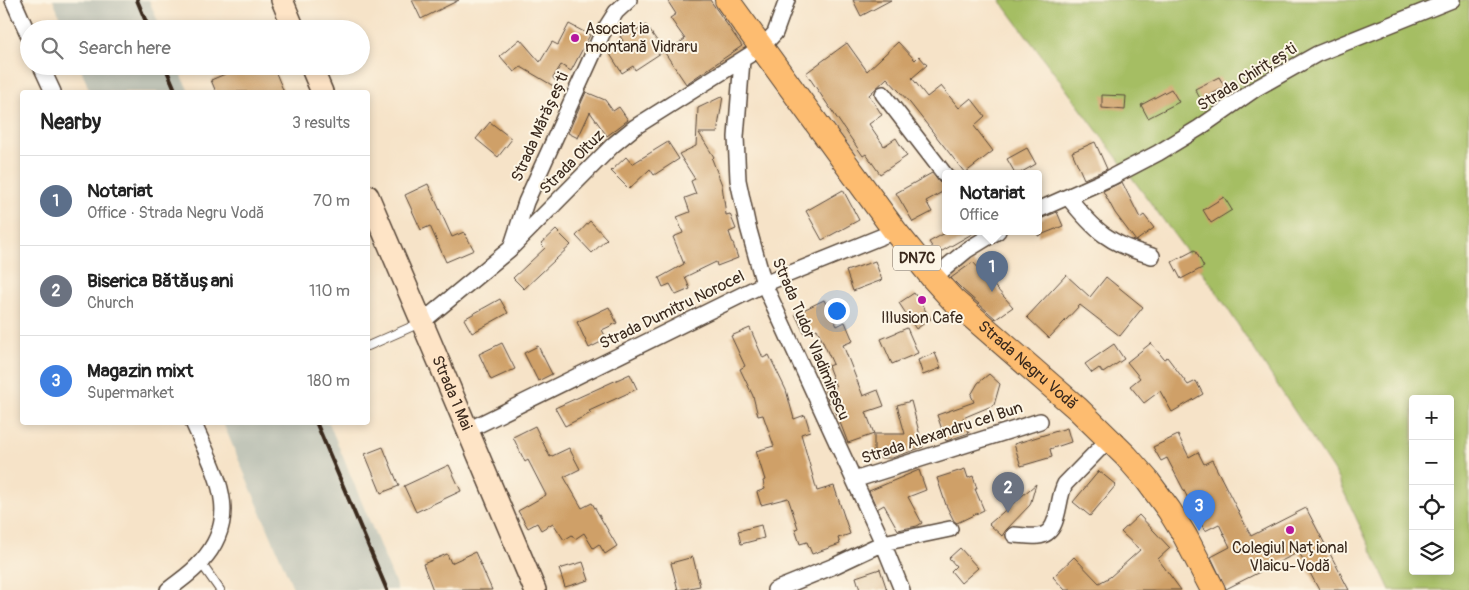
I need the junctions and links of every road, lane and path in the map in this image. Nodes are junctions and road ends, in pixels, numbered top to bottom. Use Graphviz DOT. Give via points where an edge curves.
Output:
graph roads {
  1 [pos="13,0"];
  2 [pos="282,0"];
  3 [pos="628,0"];
  4 [pos="727,0"];
  5 [pos="787,0"];
  6 [pos="1452,0"];
  7 [pos="22,20"];
  8 [pos="290,20"];
  9 [pos="762,47"];
  10 [pos="742,60"];
  11 [pos="46,75"];
  12 [pos="315,75"];
  13 [pos="52,90"];
  14 [pos="321,90"];
  15 [pos="883,94"];
  16 [pos="942,171"];
  17 [pos="1068,197"];
  18 [pos="526,202"];
  19 [pos="1042,208"];
  20 [pos="370,209"];
  21 [pos="547,213"];
  22 [pos="896,232"];
  23 [pos="986,235"];
  24 [pos="510,250"];
  25 [pos="1152,256"];
  26 [pos="933,278"];
  27 [pos="764,284"];
  28 [pos="422,322"];
  29 [pos="370,345"];
  30 [pos="1040,420"];
  31 [pos="194,425"];
  32 [pos="468,430"];
  33 [pos="1109,439"];
  34 [pos="854,480"];
  35 [pos="950,530"];
  36 [pos="1014,535"];
  37 [pos="883,543"];
  38 [pos="201,563"];
  39 [pos="168,590"];
  40 [pos="220,590"];
  41 [pos="535,590"];
  42 [pos="775,590"];
  43 [pos="902,590"];
  44 [pos="1213,590"];
  1 -- 7 [label="street"];
  2 -- 8 [label="main road"];
  3 -- 18 [label="street, Strada Mărășești" via="602,34"];
  4 -- 9 [label="main road, Strada Negru Vodă / DN7C"];
  5 -- 9 [label="street" via="775,32"];
  6 -- 17 [label="street, Strada Chirițești" via="1316,54 1255,89 1158,153"];
  9 -- 10 [label="street, Strada Oituz"];
  9 -- 22 [label="main road, Strada Negru Vodă / DN7C"];
  10 -- 21 [label="street, Strada Oituz" via="635,127 613,145"];
  10 -- 27 [label="street, Strada Tudor Vladimirescu" via="736,137 738,180"];
  11 -- 13 [label="street"];
  12 -- 14 [label="main road"];
  15 -- 16 [label="street"];
  17 -- 19 [label="street, Strada Chirițești"];
  17 -- 25 [label="street" via="1100,233 1130,250"];
  18 -- 21 [label="street"];
  18 -- 24 [label="street, Strada Mărășești"];
  20 -- 28 [label="main road, Strada 1 Mai"];
  21 -- 24 [label="street, Strada Oituz"];
  22 -- 26 [label="main road, Strada Negru Vodă / DN7C"];
  22 -- 27 [label="street, Strada Dumitru Norocel"];
  23 -- 26 [label="street"];
  24 -- 28 [label="street, Strada Oituz"];
  26 -- 33 [label="main road, Strada Negru Vodă / DN7C" via="953,300"];
  27 -- 32 [label="street, Strada Dumitru Norocel"];
  27 -- 34 [label="street, Strada Tudor Vladimirescu"];
  28 -- 29 [label="lane"];
  28 -- 32 [label="main road, Strada 1 Mai"];
  30 -- 34 [label="street, Strada Alexandru cel Bun"];
  31 -- 38 [label="street" via="224,501 222,525 214,545"];
  32 -- 41 [label="main road, Strada 1 Mai"];
  33 -- 36 [label="street" via="1065,484 1048,533"];
  33 -- 44 [label="main road, Strada Negru Vodă / DN7C" via="1147,480 1169,510"];
  34 -- 37 [label="street, Strada Tudor Vladimirescu"];
  35 -- 37 [label="street"];
  37 -- 42 [label="street"];
  37 -- 43 [label="street, Strada Tudor Vladimirescu"];
  38 -- 39 [label="street"];
  38 -- 40 [label="lane"];
}
